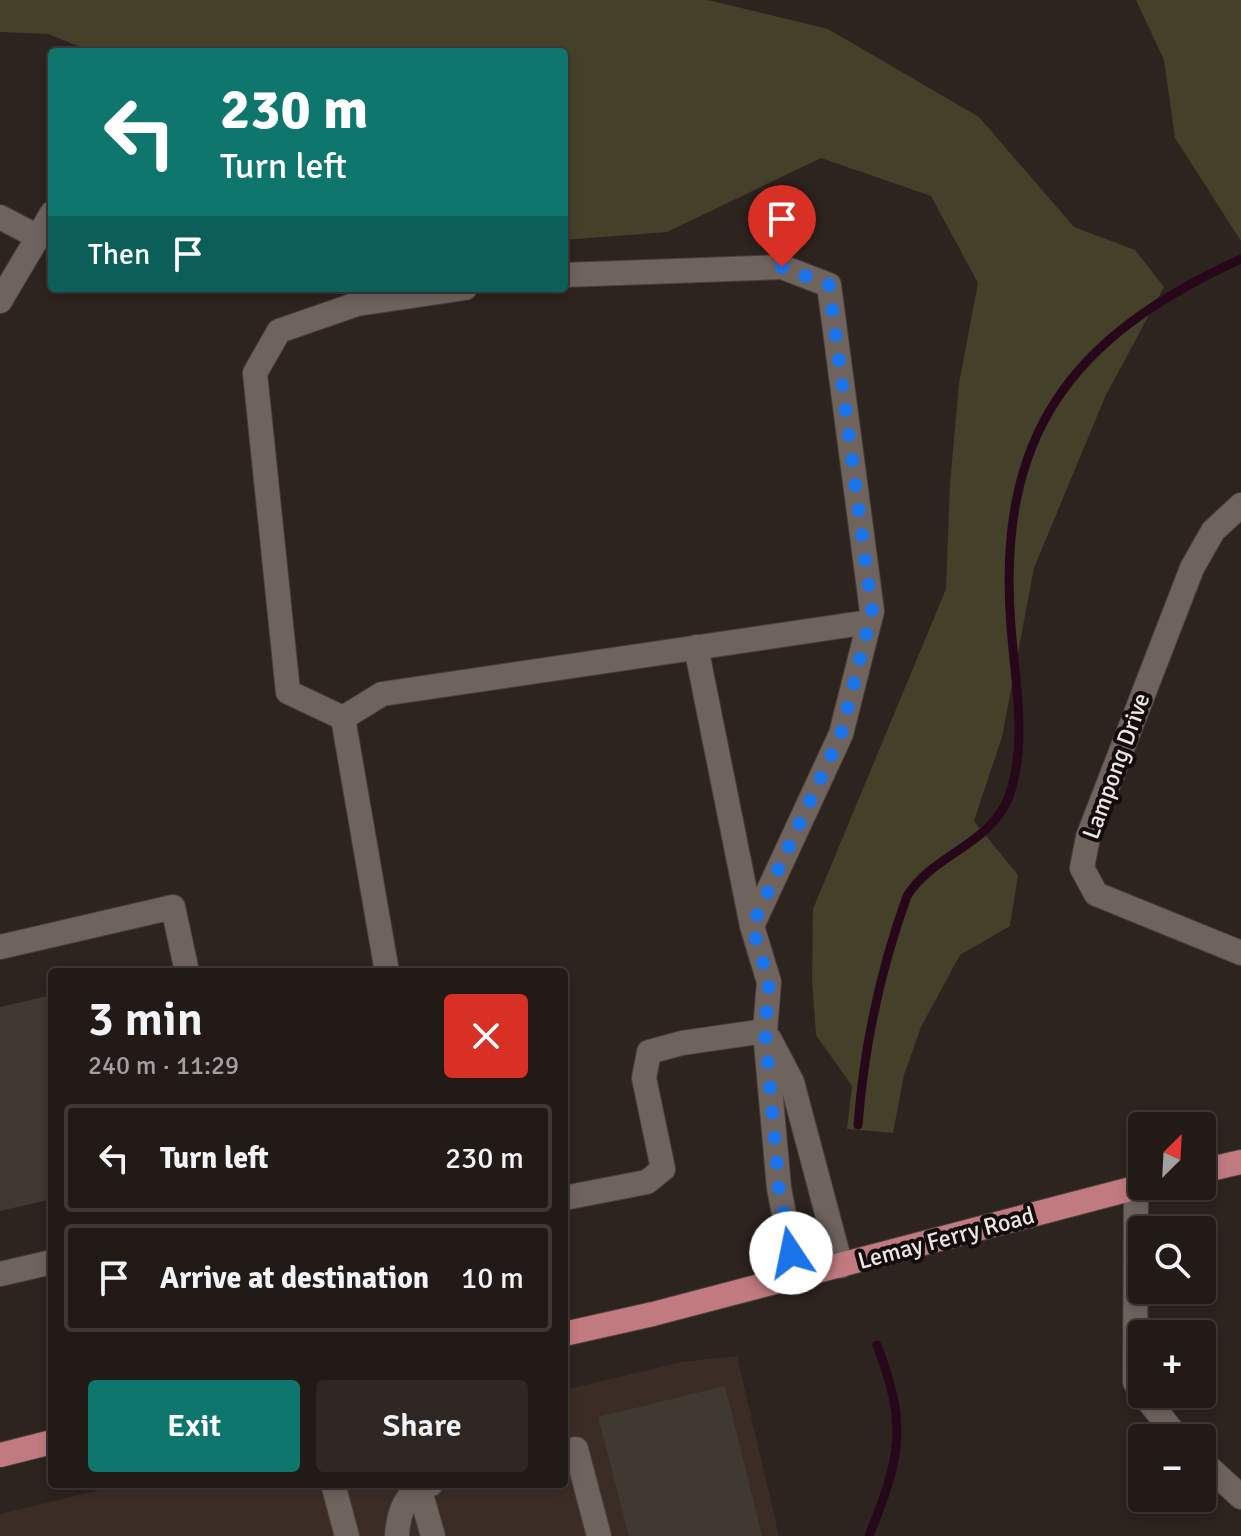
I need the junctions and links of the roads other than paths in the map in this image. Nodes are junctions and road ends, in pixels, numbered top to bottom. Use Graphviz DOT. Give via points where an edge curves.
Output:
graph roads {
  1 [pos="0,217"];
  2 [pos="48,220"];
  3 [pos="38,237"];
  4 [pos="568,275"];
  5 [pos="438,292"];
  6 [pos="0,301"];
  7 [pos="1241,505"];
  8 [pos="869,622"];
  9 [pos="696,647"];
  10 [pos="343,718"];
  11 [pos="752,926"];
  12 [pos="0,947"];
  13 [pos="1241,953"];
  14 [pos="186,968"];
  15 [pos="386,968"];
  16 [pos="765,1031"];
  17 [pos="1241,1162"];
  18 [pos="1216,1168"];
  19 [pos="1128,1189"];
  20 [pos="568,1197"];
  21 [pos="1139,1200"];
  22 [pos="48,1263"];
  23 [pos="841,1266"];
  24 [pos="0,1274"];
  25 [pos="796,1277"];
  26 [pos="1136,1320"];
  27 [pos="568,1333"];
  28 [pos="1155,1408"];
  29 [pos="1167,1424"];
  30 [pos="48,1443"];
  31 [pos="568,1451"];
  32 [pos="0,1455"];
  33 [pos="1216,1474"];
  34 [pos="334,1488"];
  35 [pos="420,1488"];
  36 [pos="425,1488"];
  37 [pos="1241,1497"];
  38 [pos="347,1536"];
  39 [pos="397,1536"];
  40 [pos="433,1536"];
  41 [pos="599,1536"];
  1 -- 3 [label="street"];
  2 -- 3 [label="street"];
  3 -- 6 [label="street"];
  4 -- 8 [label="street" via="782,267 829,285 872,611"];
  5 -- 10 [label="street" via="357,304 279,331 255,373 288,692"];
  7 -- 13 [label="street, Lampong Drive" via="1213,531 1192,568 1088,837 1082,868 1096,894"];
  8 -- 9 [label="street"];
  8 -- 11 [label="street" via="841,734"];
  9 -- 10 [label="street" via="382,694"];
  9 -- 11 [label="street"];
  10 -- 15 [label="street"];
  11 -- 16 [label="street" via="769,982"];
  12 -- 14 [label="street" via="173,907"];
  16 -- 20 [label="street" via="649,1052 644,1078 663,1169 647,1182"];
  16 -- 23 [label="street" via="792,1082"];
  16 -- 25 [label="street" via="779,1188"];
  17 -- 18 [label="main road"];
  19 -- 23 [label="main road, Lemay Ferry Road"];
  21 -- 26 [label="street"];
  22 -- 24 [label="street"];
  23 -- 25 [label="main road, Lemay Ferry Road"];
  25 -- 27 [label="main road, Lemay Ferry Road"];
  28 -- 29 [label="street"];
  30 -- 32 [label="main road"];
  31 -- 41 [label="street" via="576,1449"];
  33 -- 37 [label="street"];
  34 -- 38 [label="street"];
  35 -- 39 [label="street" via="409,1495"];
  36 -- 40 [label="street"];
}
